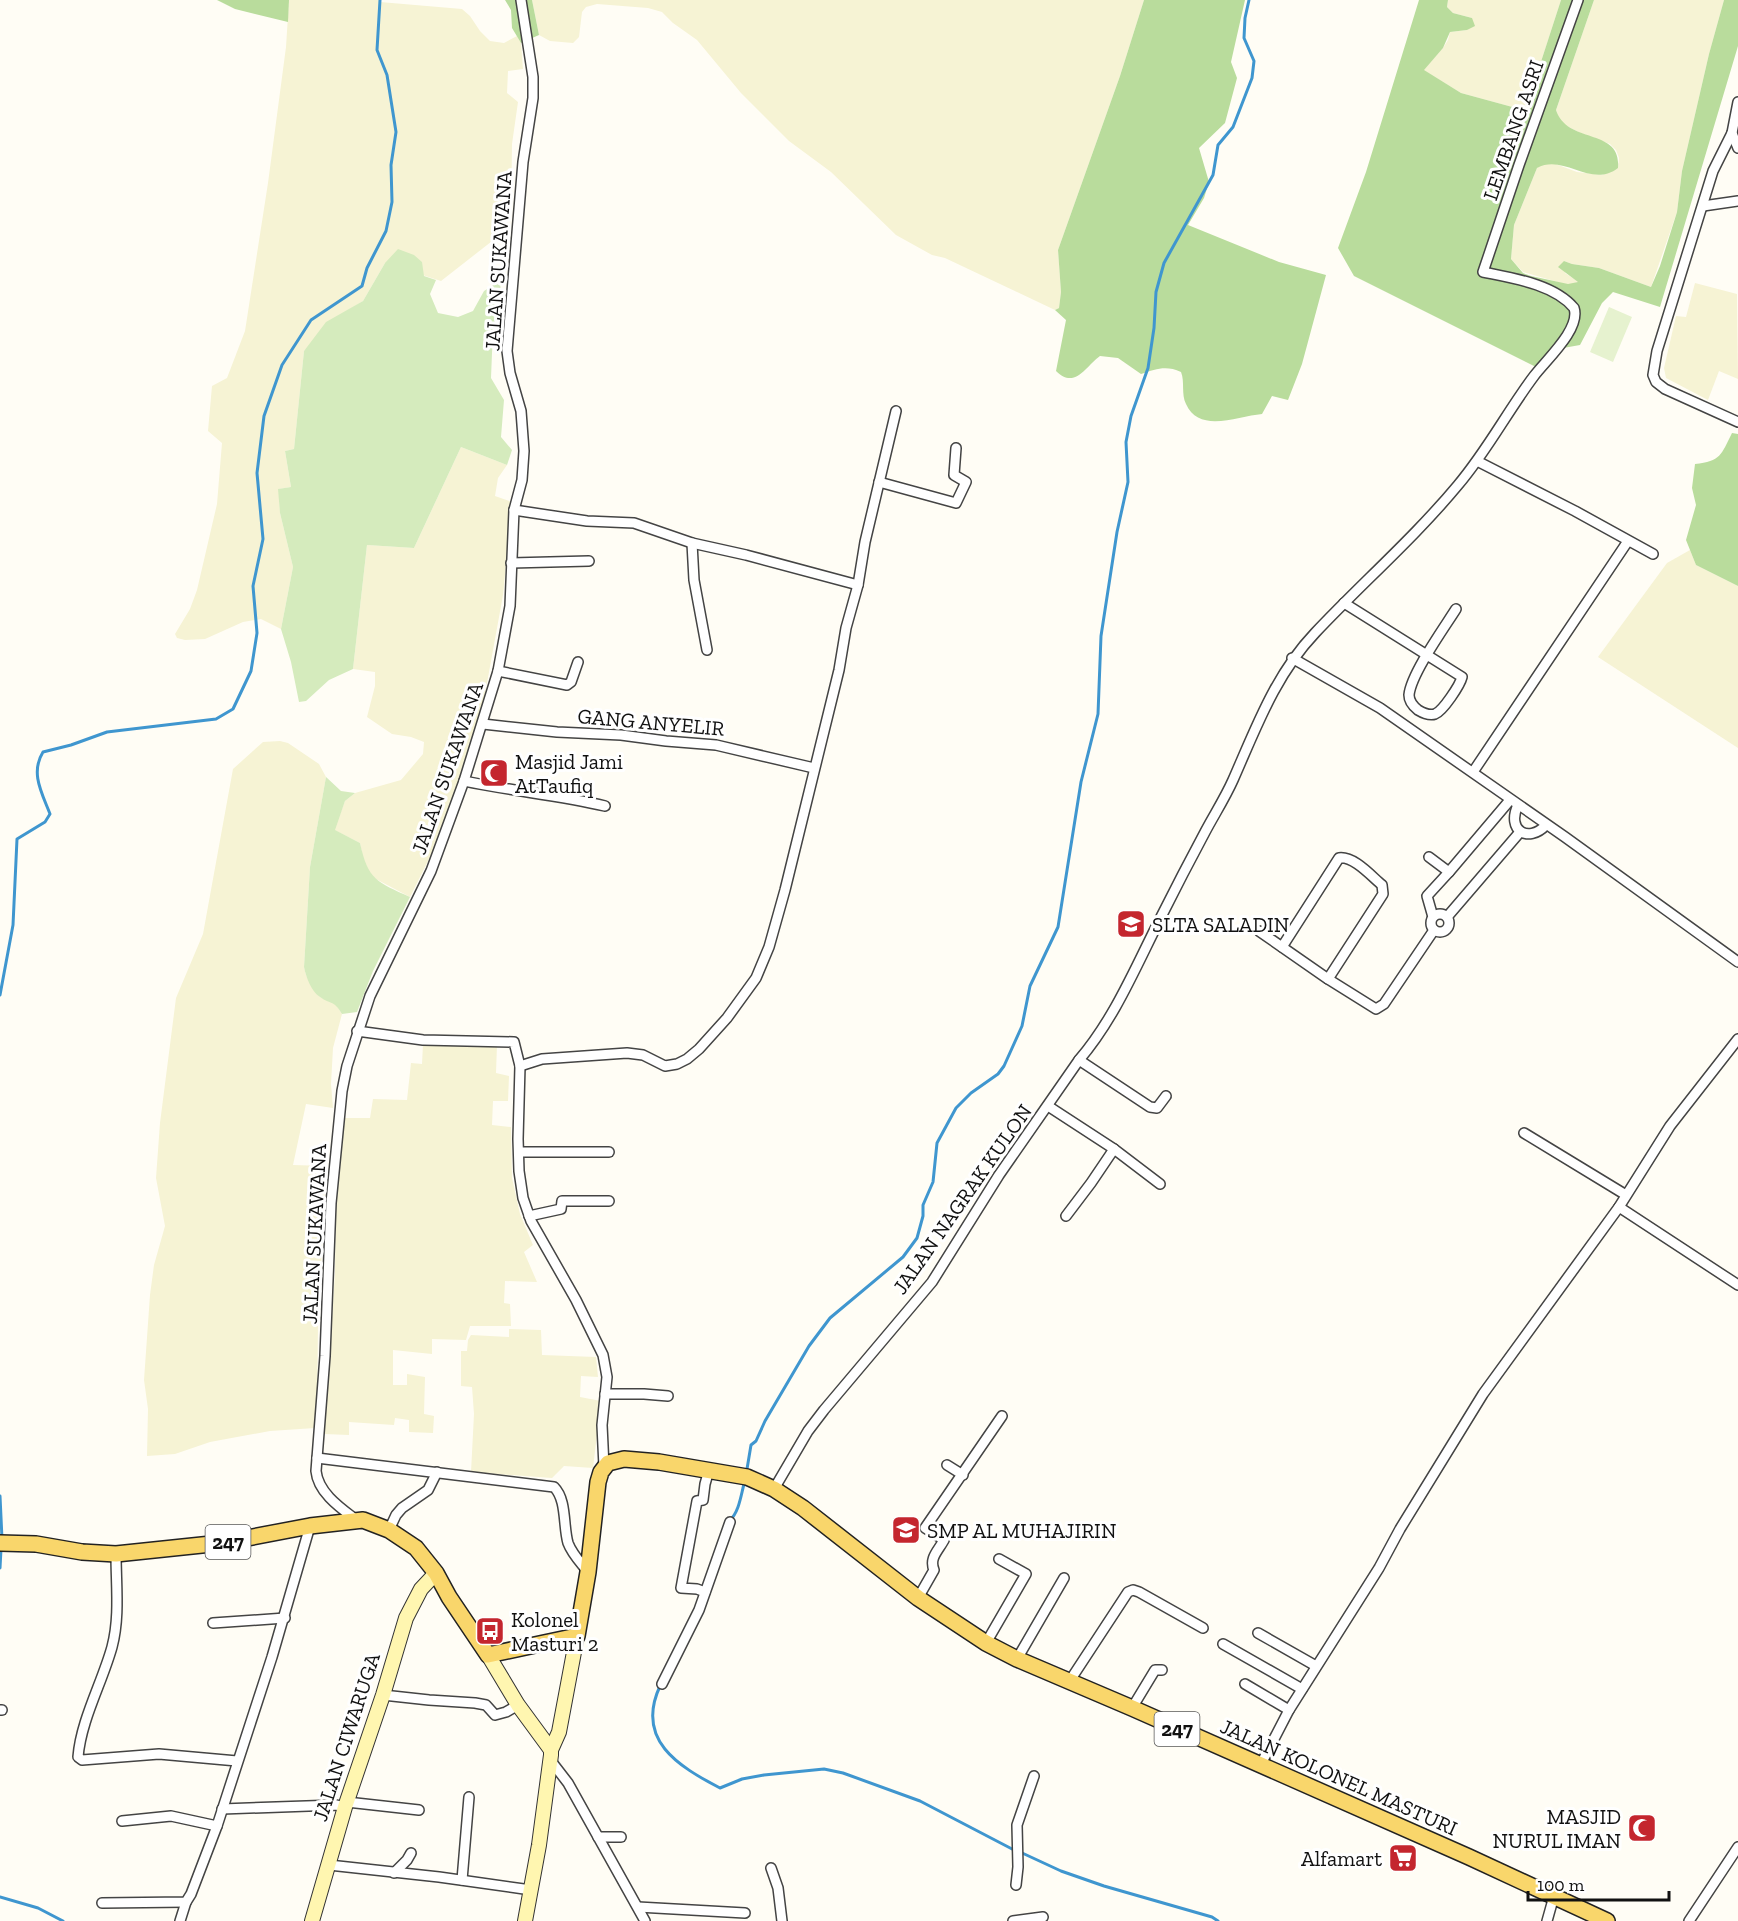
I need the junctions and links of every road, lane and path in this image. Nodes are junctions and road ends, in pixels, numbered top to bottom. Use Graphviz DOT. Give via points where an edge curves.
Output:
graph roads {
  1 [pos="521,0"];
  2 [pos="1578,0"];
  3 [pos="1738,102"];
  4 [pos="1732,133"];
  5 [pos="1738,148"];
  6 [pos="1738,201"];
  7 [pos="1703,206"];
  8 [pos="1483,272"];
  9 [pos="896,411"];
  10 [pos="1738,422"];
  11 [pos="957,448"];
  12 [pos="1478,461"];
  13 [pos="879,482"];
  14 [pos="514,510"];
  15 [pos="1629,541"];
  16 [pos="692,543"];
  17 [pos="1653,554"];
  18 [pos="589,561"];
  19 [pos="511,563"];
  20 [pos="858,585"];
  21 [pos="1344,603"];
  22 [pos="1456,609"];
  23 [pos="707,650"];
  24 [pos="1428,654"];
  25 [pos="1292,658"];
  26 [pos="578,662"];
  27 [pos="498,671"];
  28 [pos="483,724"];
  29 [pos="814,768"];
  30 [pos="1473,772"];
  31 [pos="464,781"];
  32 [pos="1514,803"];
  33 [pos="605,806"];
  34 [pos="1546,825"];
  35 [pos="1520,832"];
  36 [pos="1429,857"];
  37 [pos="1449,872"];
  38 [pos="1433,917"];
  39 [pos="1447,917"];
  40 [pos="1434,930"];
  41 [pos="1259,931"];
  42 [pos="1282,947"];
  43 [pos="1738,962"];
  44 [pos="1328,980"];
  45 [pos="357,1031"];
  46 [pos="1738,1039"];
  47 [pos="1734,1052"];
  48 [pos="1079,1060"];
  49 [pos="520,1066"];
  50 [pos="1166,1096"];
  51 [pos="1048,1106"];
  52 [pos="1524,1133"];
  53 [pos="1114,1149"];
  54 [pos="519,1152"];
  55 [pos="609,1152"];
  56 [pos="1160,1184"];
  57 [pos="1626,1196"];
  58 [pos="609,1201"];
  59 [pos="1619,1207"];
  60 [pos="529,1216"];
  61 [pos="1066,1216"];
  62 [pos="1738,1285"];
  63 [pos="605,1394"];
  64 [pos="668,1396"];
  65 [pos="1002,1416"];
  66 [pos="317,1458"];
  67 [pos="947,1465"];
  68 [pos="604,1467"];
  69 [pos="709,1470"];
  70 [pos="437,1472"];
  71 [pos="963,1475"];
  72 [pos="774,1489"];
  73 [pos="355,1519"];
  74 [pos="730,1522"];
  75 [pos="310,1526"];
  76 [pos="389,1530"];
  77 [pos="0,1543"];
  78 [pos="116,1554"];
  79 [pos="999,1559"];
  80 [pos="588,1572"];
  81 [pos="436,1573"];
  82 [pos="1064,1578"];
  83 [pos="704,1592"];
  84 [pos="918,1598"];
  85 [pos="285,1618"];
  86 [pos="213,1623"];
  87 [pos="1203,1628"];
  88 [pos="1258,1633"];
  89 [pos="577,1636"];
  90 [pos="986,1643"];
  91 [pos="1223,1644"];
  92 [pos="488,1655"];
  93 [pos="1017,1659"];
  94 [pos="1316,1666"];
  95 [pos="1162,1671"];
  96 [pos="1069,1682"];
  97 [pos="662,1684"];
  98 [pos="1245,1684"];
  99 [pos="1302,1689"];
  100 [pos="383,1695"];
  101 [pos="518,1704"];
  102 [pos="1132,1708"];
  103 [pos="1289,1710"];
  104 [pos="551,1755"];
  105 [pos="237,1761"];
  106 [pos="1260,1766"];
  107 [pos="1034,1776"];
  108 [pos="469,1797"];
  109 [pos="346,1805"];
  110 [pos="222,1809"];
  111 [pos="419,1810"];
  112 [pos="122,1821"];
  113 [pos="217,1826"];
  114 [pos="598,1837"];
  115 [pos="621,1837"];
  116 [pos="1738,1847"];
  117 [pos="411,1853"];
  118 [pos="329,1865"];
  119 [pos="771,1868"];
  120 [pos="394,1873"];
  121 [pos="462,1880"];
  122 [pos="1016,1885"];
  123 [pos="531,1890"];
  124 [pos="1554,1896"];
  125 [pos="186,1902"];
  126 [pos="102,1903"];
  127 [pos="638,1907"];
  128 [pos="745,1913"];
  129 [pos="1043,1917"];
  130 [pos="180,1921"];
  131 [pos="312,1921"];
  132 [pos="525,1921"];
  133 [pos="645,1921"];
  134 [pos="782,1921"];
  135 [pos="1013,1921"];
  136 [pos="1547,1921"];
  137 [pos="1607,1921"];
  138 [pos="1689,1921"];
  1 -- 14 [label="street, JALAN SUKAWANA" via="533,87 507,351 522,411 524,451"];
  2 -- 8 [label="street, LEMBANG ASRI"];
  3 -- 4 [label="street"];
  4 -- 5 [label="street"];
  4 -- 7 [label="street" via="1713,171"];
  6 -- 7 [label="street"];
  7 -- 10 [label="street" via="1653,375 1665,389"];
  8 -- 12 [label="street, JALAN NAGRAK KULON" via="1554,292 1571,304 1575,312 1562,342 1534,376"];
  9 -- 13 [label="street"];
  11 -- 13 [label="street" via="954,475 966,482 957,503"];
  12 -- 15 [label="street"];
  12 -- 21 [label="street, JALAN NAGRAK KULON" via="1434,513"];
  13 -- 20 [label="street"];
  14 -- 16 [label="street" via="577,520 634,523"];
  14 -- 19 [label="street, JALAN SUKAWANA"];
  15 -- 17 [label="street"];
  15 -- 30 [label="street"];
  16 -- 20 [label="street"];
  16 -- 23 [label="street" via="694,580"];
  18 -- 19 [label="street"];
  19 -- 27 [label="street, JALAN SUKAWANA" via="510,606"];
  20 -- 29 [label="street"];
  21 -- 24 [label="street"];
  21 -- 25 [label="street, JALAN NAGRAK KULON"];
  22 -- 24 [label="street"];
  24 -- 24 [label="street" via="1463,678 1439,712 1431,715 1415,708 1409,698 1413,680"];
  25 -- 30 [label="street" via="1380,708"];
  25 -- 48 [label="street, JALAN NAGRAK KULON" via="1146,950 1117,1004"];
  26 -- 27 [label="street" via="567,685"];
  27 -- 28 [label="street, JALAN SUKAWANA"];
  28 -- 29 [label="street, GANG ANYELIR" via="716,745"];
  28 -- 31 [label="street, JALAN SUKAWANA"];
  29 -- 49 [label="street" via="786,890 763,966 727,1018 699,1049 671,1066 627,1053 542,1059"];
  30 -- 32 [label="street"];
  31 -- 33 [label="street"];
  31 -- 45 [label="street, JALAN SUKAWANA" via="431,871 384,965"];
  32 -- 34 [label="street"];
  32 -- 35 [label="street" via="1515,825"];
  32 -- 37 [label="street"];
  34 -- 35 [label="street" via="1529,834"];
  34 -- 43 [label="street"];
  35 -- 39 [label="street"];
  36 -- 37 [label="street"];
  37 -- 38 [label="street" via="1427,896"];
  38 -- 39 [label="street"];
  38 -- 40 [label="street"];
  39 -- 40 [label="street" via="1447,928"];
  40 -- 44 [label="street" via="1380,1008 1372,1008"];
  41 -- 42 [label="street"];
  42 -- 44 [label="street"];
  42 -- 44 [label="street" via="1339,858 1359,866 1382,885 1383,894"];
  45 -- 49 [label="street" via="423,1040 512,1041"];
  45 -- 66 [label="street, JALAN SUKAWANA" via="342,1091 331,1203"];
  46 -- 47 [label="street"];
  47 -- 57 [label="street" via="1670,1126"];
  48 -- 50 [label="street" via="1150,1107 1157,1108"];
  48 -- 51 [label="street, JALAN NAGRAK KULON"];
  49 -- 54 [label="street"];
  51 -- 53 [label="street"];
  51 -- 72 [label="street, JALAN NAGRAK KULON" via="932,1282 824,1410"];
  52 -- 57 [label="street"];
  53 -- 56 [label="street"];
  53 -- 61 [label="street"];
  54 -- 55 [label="street"];
  54 -- 60 [label="street"];
  57 -- 59 [label="street"];
  58 -- 60 [label="street" via="562,1201 561,1209"];
  59 -- 62 [label="street"];
  59 -- 94 [label="street" via="1483,1394 1380,1568"];
  60 -- 63 [label="street" via="603,1355"];
  63 -- 64 [label="street"];
  63 -- 68 [label="street"];
  65 -- 71 [label="street"];
  66 -- 70 [label="street"];
  66 -- 73 [label="street, JALAN SUKAWANA" via="320,1486"];
  67 -- 71 [label="street"];
  68 -- 69 [label="main road, JALAN KOLONEL MASTURI / 247" via="624,1459"];
  68 -- 80 [label="main road" via="598,1482"];
  69 -- 72 [label="main road, JALAN KOLONEL MASTURI / 247" via="747,1477"];
  69 -- 83 [label="street" via="703,1500 697,1501 681,1588"];
  70 -- 76 [label="street" via="428,1490 402,1508"];
  70 -- 80 [label="street" via="556,1488 568,1542"];
  71 -- 84 [label="street" via="925,1528 944,1540 933,1556 934,1570"];
  72 -- 84 [label="main road, JALAN KOLONEL MASTURI / 247" via="824,1523"];
  73 -- 75 [label="main road, 247"];
  73 -- 76 [label="main road, 247"];
  74 -- 83 [label="street"];
  75 -- 78 [label="main road, 247" via="221,1543"];
  75 -- 85 [label="street"];
  76 -- 81 [label="main road, 247" via="416,1548"];
  77 -- 78 [label="main road, 247"];
  78 -- 105 [label="street" via="114,1638 78,1757 82,1760 159,1754"];
  79 -- 90 [label="street" via="1026,1574"];
  80 -- 89 [label="main road"];
  81 -- 92 [label="main road, 247"];
  81 -- 100 [label="main road, JALAN CIWARUGA" via="412,1604"];
  82 -- 93 [label="street"];
  83 -- 97 [label="street"];
  84 -- 90 [label="main road, JALAN KOLONEL MASTURI / 247"];
  85 -- 86 [label="street"];
  85 -- 105 [label="street"];
  87 -- 96 [label="street" via="1139,1592 1128,1592"];
  88 -- 94 [label="street"];
  89 -- 92 [label="main road"];
  89 -- 104 [label="main road"];
  90 -- 93 [label="main road, JALAN KOLONEL MASTURI / 247"];
  91 -- 99 [label="street"];
  92 -- 101 [label="main road"];
  93 -- 96 [label="main road, JALAN KOLONEL MASTURI / 247"];
  94 -- 99 [label="street"];
  95 -- 102 [label="street" via="1155,1670"];
  96 -- 102 [label="main road, JALAN KOLONEL MASTURI / 247"];
  98 -- 103 [label="street"];
  99 -- 103 [label="street"];
  100 -- 101 [label="street" via="475,1703 486,1705 495,1715"];
  100 -- 109 [label="main road, JALAN CIWARUGA"];
  101 -- 104 [label="main road"];
  102 -- 106 [label="main road, JALAN KOLONEL MASTURI / 247"];
  103 -- 106 [label="street"];
  104 -- 114 [label="street"];
  104 -- 123 [label="main road"];
  105 -- 110 [label="street"];
  106 -- 124 [label="main road, JALAN KOLONEL MASTURI / 247"];
  107 -- 122 [label="street" via="1017,1825"];
  108 -- 121 [label="street"];
  109 -- 110 [label="street"];
  109 -- 111 [label="street"];
  109 -- 118 [label="main road, JALAN CIWARUGA"];
  110 -- 113 [label="street"];
  112 -- 113 [label="street" via="171,1816"];
  113 -- 125 [label="street"];
  114 -- 115 [label="street"];
  114 -- 127 [label="street"];
  116 -- 138 [label="street"];
  117 -- 120 [label="street"];
  118 -- 120 [label="street"];
  118 -- 131 [label="main road, JALAN CIWARUGA"];
  119 -- 134 [label="street"];
  120 -- 121 [label="street"];
  121 -- 123 [label="street"];
  123 -- 132 [label="main road"];
  124 -- 136 [label="street"];
  124 -- 137 [label="main road, JALAN KOLONEL MASTURI / 247"];
  125 -- 126 [label="street"];
  125 -- 130 [label="street"];
  127 -- 128 [label="street"];
  127 -- 133 [label="street"];
  129 -- 135 [label="street"];
}
